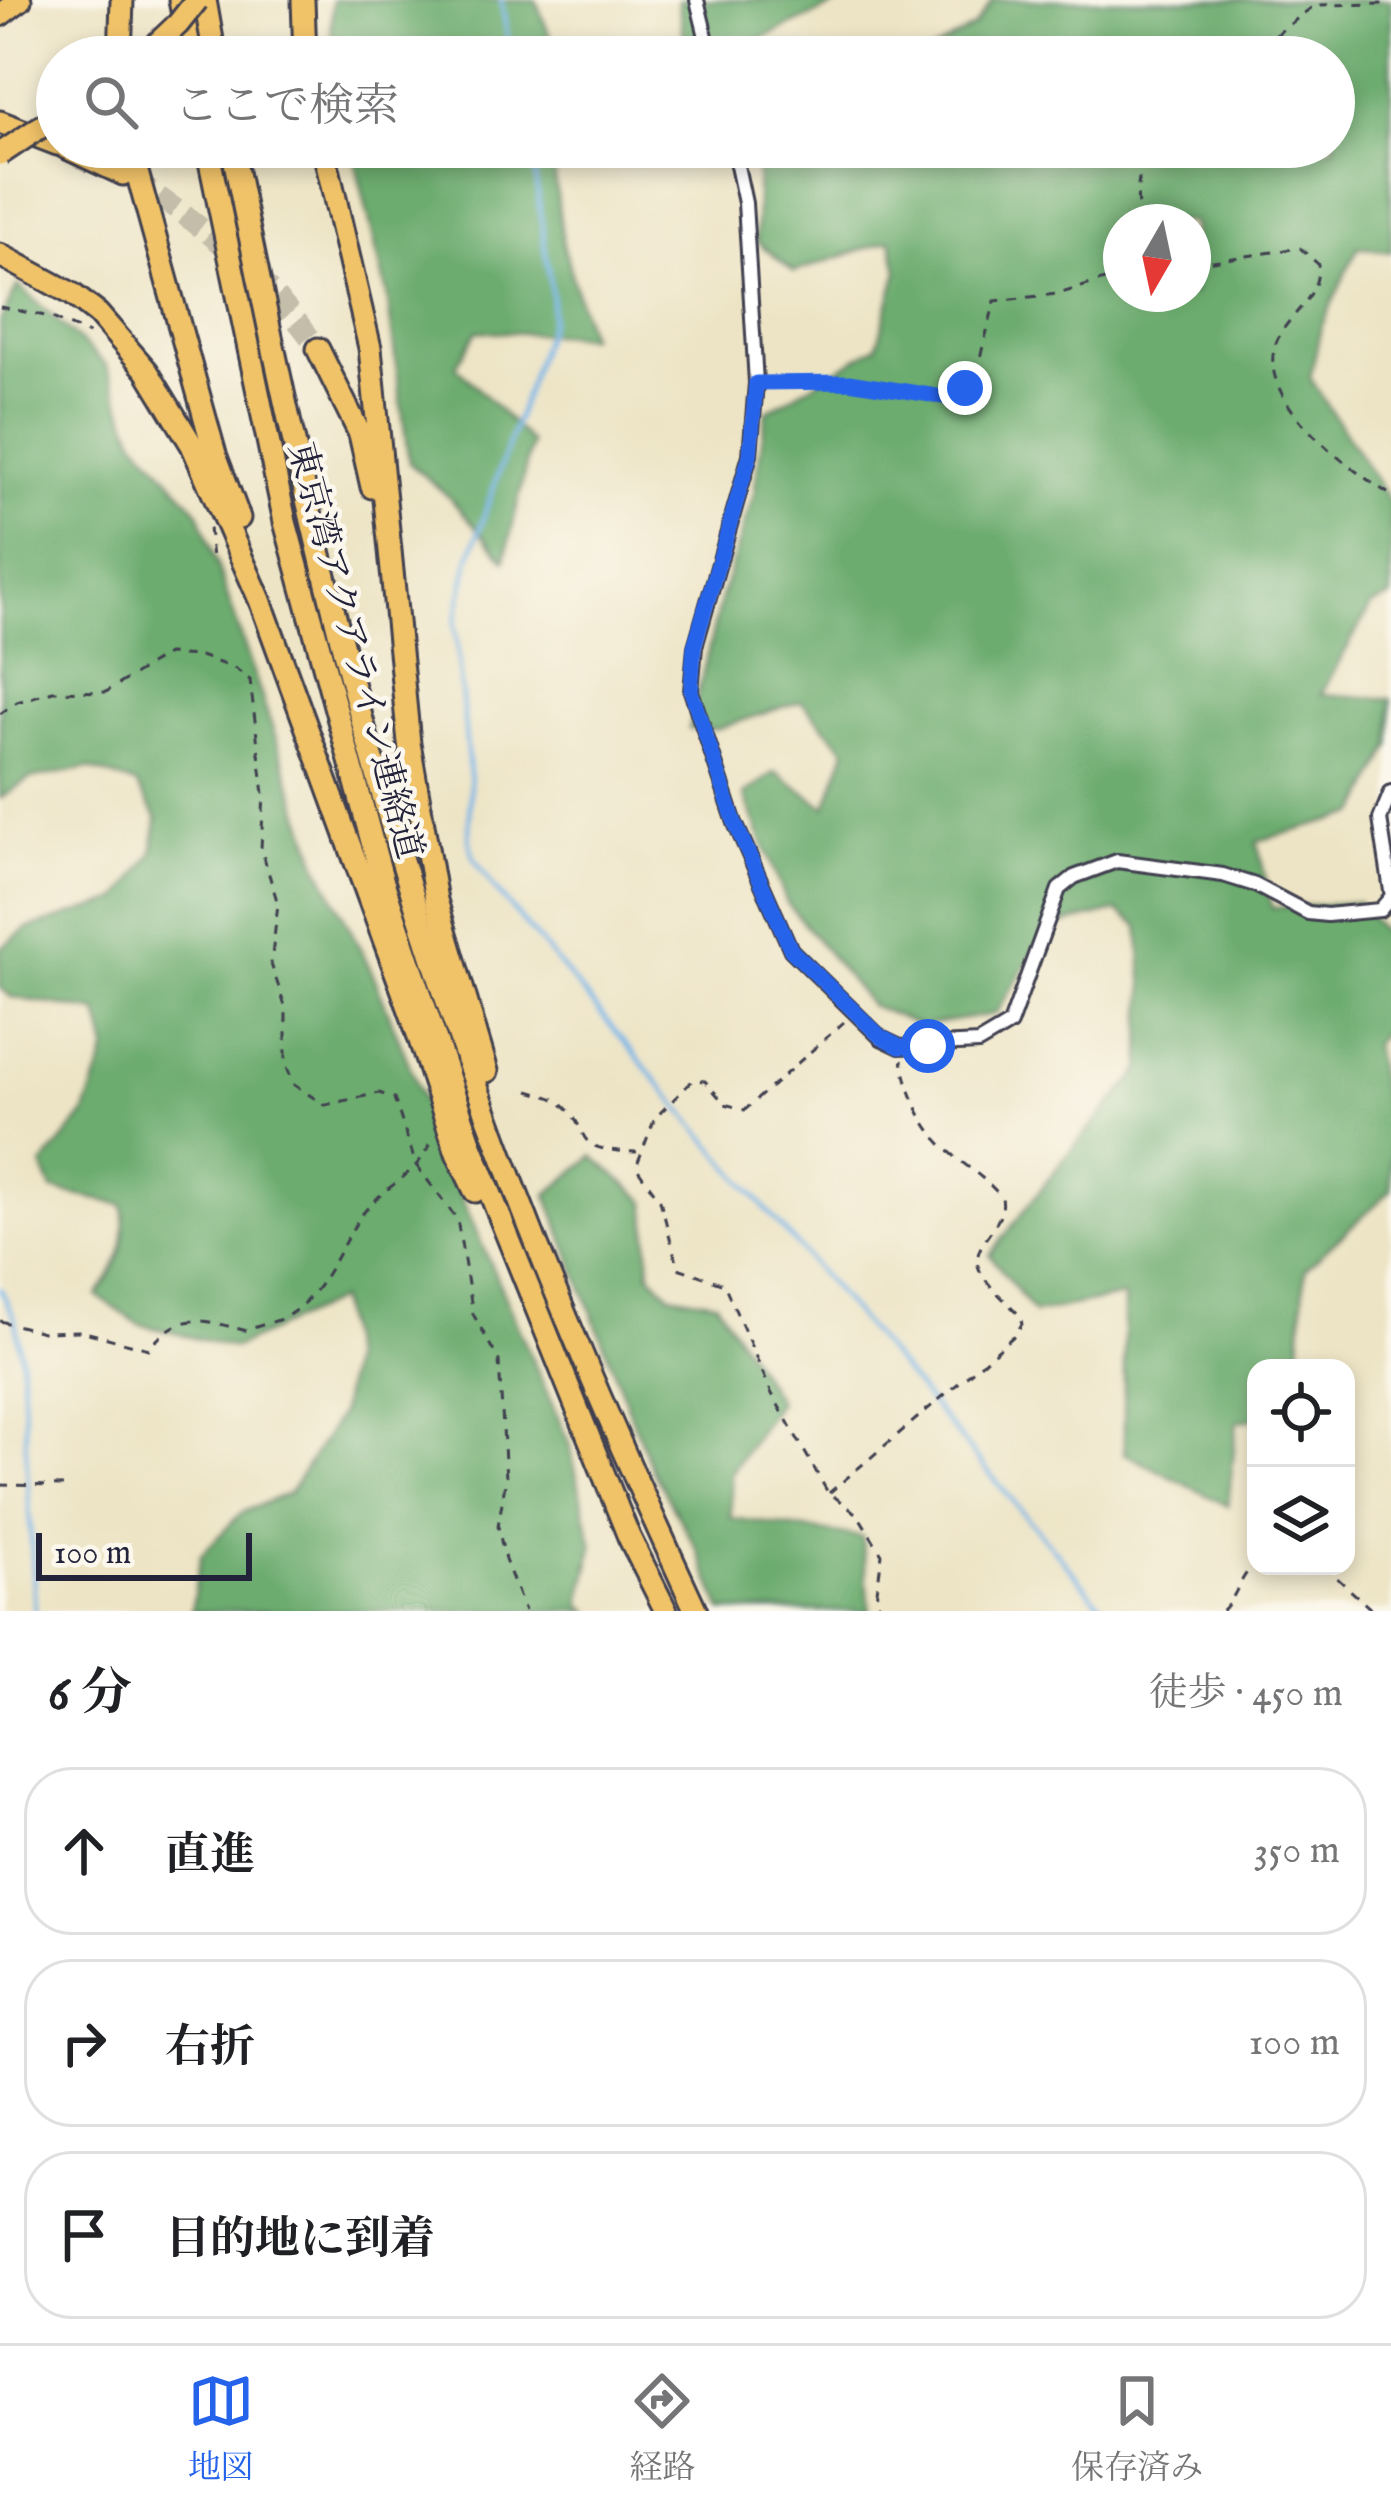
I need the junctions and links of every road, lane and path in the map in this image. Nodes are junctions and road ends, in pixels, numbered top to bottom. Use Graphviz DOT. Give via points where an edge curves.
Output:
graph roads {
  1 [pos="20,0"];
  2 [pos="122,0"];
  3 [pos="180,0"];
  4 [pos="201,0"];
  5 [pos="303,0"];
  6 [pos="697,0"];
  7 [pos="1391,4"];
  8 [pos="0,15"];
  9 [pos="121,36"];
  10 [pos="164,36"];
  11 [pos="187,36"];
  12 [pos="210,36"];
  13 [pos="304,36"];
  14 [pos="706,36"];
  15 [pos="1274,36"];
  16 [pos="0,122"];
  17 [pos="36,130"];
  18 [pos="36,136"];
  19 [pos="0,154"];
  20 [pos="110,168"];
  21 [pos="136,168"];
  22 [pos="211,168"];
  23 [pos="236,168"];
  24 [pos="328,168"];
  25 [pos="738,168"];
  26 [pos="1142,168"];
  27 [pos="123,174"];
  28 [pos="1138,204"];
  29 [pos="0,255"];
  30 [pos="1211,261"];
  31 [pos="1103,281"];
  32 [pos="0,307"];
  33 [pos="96,338"];
  34 [pos="318,349"];
  35 [pos="756,383"];
  36 [pos="1391,495"];
  37 [pos="208,517"];
  38 [pos="212,560"];
  39 [pos="394,580"];
  40 [pos="260,600"];
  41 [pos="0,714"];
  42 [pos="1391,791"];
  43 [pos="1391,894"];
  44 [pos="854,1013"];
  45 [pos="900,1047"];
  46 [pos="529,1091"];
  47 [pos="435,1133"];
  48 [pos="639,1152"];
  49 [pos="416,1165"];
  50 [pos="0,1321"];
  51 [pos="569,1328"];
  52 [pos="544,1331"];
  53 [pos="0,1485"];
  54 [pos="69,1486"];
  55 [pos="829,1493"];
  56 [pos="1247,1574"];
  57 [pos="1334,1575"];
  58 [pos="526,1611"];
  59 [pos="666,1611"];
  60 [pos="696,1611"];
  61 [pos="882,1611"];
  62 [pos="1222,1611"];
  63 [pos="1373,1611"];
  1 -- 8 [label="highway"];
  2 -- 9 [label="highway"];
  3 -- 11 [label="highway"];
  4 -- 10 [label="highway, bridge"];
  4 -- 12 [label="highway"];
  5 -- 13 [label="highway"];
  6 -- 14 [label="street"];
  7 -- 15 [label="path" via="1315,5"];
  16 -- 18 [label="highway"];
  17 -- 19 [label="highway, bridge"];
  20 -- 27 [label="highway"];
  21 -- 40 [label="highway"];
  22 -- 52 [label="highway, 東京湾アクアライン連絡道" via="285,522 339,732 477,1159"];
  23 -- 51 [label="highway, 東京湾アクアライン連絡道" via="309,515 363,723 449,1007"];
  24 -- 39 [label="highway" via="370,348"];
  25 -- 35 [label="street"];
  26 -- 28 [label="path"];
  29 -- 40 [label="highway" via="98,314 147,371 192,446"];
  30 -- 36 [label="path" via="1300,248 1318,264 1319,283 1275,345 1273,376 1291,412"];
  31 -- 35 [label="path" via="995,301 977,369 965,388 943,397 849,382"];
  32 -- 33 [label="path"];
  34 -- 39 [label="highway" via="361,434"];
  35 -- 44 [label="street" via="750,455 694,647 691,691 735,823 791,950"];
  37 -- 38 [label="path"];
  39 -- 51 [label="highway" via="409,742 436,900"];
  40 -- 52 [label="highway" via="457,1153"];
  41 -- 49 [label="path" via="53,692 106,692 167,654 200,656 250,680 263,860 278,904 271,964 286,1009 286,1065 294,1085 326,1105 379,1093 394,1098"];
  42 -- 43 [label="street" via="1380,819"];
  43 -- 45 [label="street" via="1380,910 1308,913 1223,875 1117,861 1060,889 1010,1024 978,1043"];
  44 -- 45 [label="street"];
  44 -- 48 [label="path" via="745,1110 693,1080 655,1118"];
  45 -- 55 [label="path" via="914,1101 935,1138 1002,1198 977,1263 1022,1324"];
  46 -- 48 [label="path" via="557,1100 587,1143"];
  47 -- 49 [label="path"];
  48 -- 55 [label="path" via="636,1166 661,1200 678,1268 724,1284 772,1394"];
  49 -- 50 [label="path" via="373,1202 314,1292 288,1317 247,1331 186,1320 149,1349 81,1330 43,1332"];
  49 -- 58 [label="path" via="457,1219 472,1314 499,1360 506,1480 499,1526"];
  51 -- 60 [label="highway"];
  52 -- 59 [label="highway"];
  53 -- 54 [label="path"];
  55 -- 61 [label="path" via="858,1515 882,1554"];
  56 -- 62 [label="path"];
  57 -- 63 [label="path"];
}
